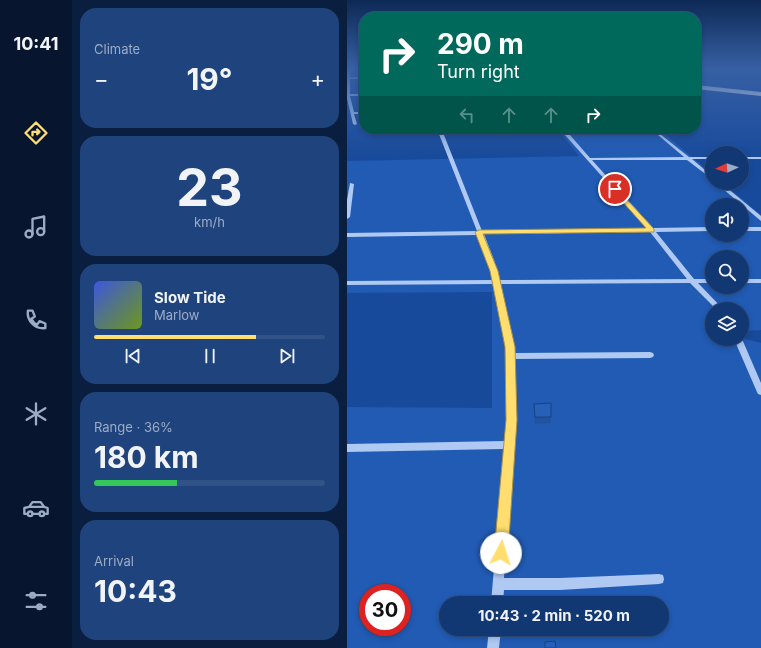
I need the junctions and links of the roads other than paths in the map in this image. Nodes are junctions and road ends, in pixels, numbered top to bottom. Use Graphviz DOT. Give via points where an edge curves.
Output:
graph roads {
  1 [pos="349,98"];
  2 [pos="353,113"];
  3 [pos="359,113"];
  4 [pos="355,124"];
  5 [pos="441,134"];
  6 [pos="567,134"];
  7 [pos="659,134"];
  8 [pos="588,158"];
  9 [pos="688,158"];
  10 [pos="705,158"];
  11 [pos="749,158"];
  12 [pos="761,158"];
  13 [pos="705,172"];
  14 [pos="352,184"];
  15 [pos="726,190"];
  16 [pos="347,217"];
  17 [pos="761,219"];
  18 [pos="705,229"];
  19 [pos="749,229"];
  20 [pos="761,229"];
  21 [pos="652,230"];
  22 [pos="479,232"];
  23 [pos="347,235"];
  24 [pos="692,281"];
  25 [pos="705,281"];
  26 [pos="749,281"];
  27 [pos="761,281"];
  28 [pos="496,282"];
  29 [pos="347,283"];
  30 [pos="713,302"];
  31 [pos="741,346"];
  32 [pos="650,355"];
  33 [pos="510,356"];
  34 [pos="761,392"];
  35 [pos="510,445"];
  36 [pos="347,448"];
  37 [pos="659,579"];
  38 [pos="499,584"];
  39 [pos="498,596"];
  40 [pos="494,636"];
  41 [pos="493,648"];
  1 -- 2 [label="street"];
  2 -- 3 [label="street"];
  2 -- 4 [label="street"];
  5 -- 22 [label="street"];
  6 -- 8 [label="street"];
  7 -- 9 [label="street"];
  8 -- 9 [label="street"];
  8 -- 21 [label="street"];
  9 -- 10 [label="street"];
  9 -- 13 [label="street"];
  11 -- 12 [label="street"];
  14 -- 16 [label="street"];
  15 -- 17 [label="street"];
  18 -- 21 [label="street"];
  19 -- 20 [label="street"];
  21 -- 22 [label="street"];
  21 -- 24 [label="street"];
  22 -- 23 [label="street"];
  22 -- 28 [label="street" via="491,260"];
  24 -- 25 [label="street"];
  24 -- 28 [label="street"];
  24 -- 30 [label="street"];
  26 -- 27 [label="street"];
  28 -- 29 [label="street"];
  28 -- 33 [label="street"];
  31 -- 34 [label="street"];
  32 -- 33 [label="street"];
  33 -- 35 [label="street"];
  35 -- 36 [label="street"];
  35 -- 38 [label="street"];
  37 -- 38 [label="street"];
  38 -- 39 [label="street"];
  40 -- 41 [label="street"];
}
